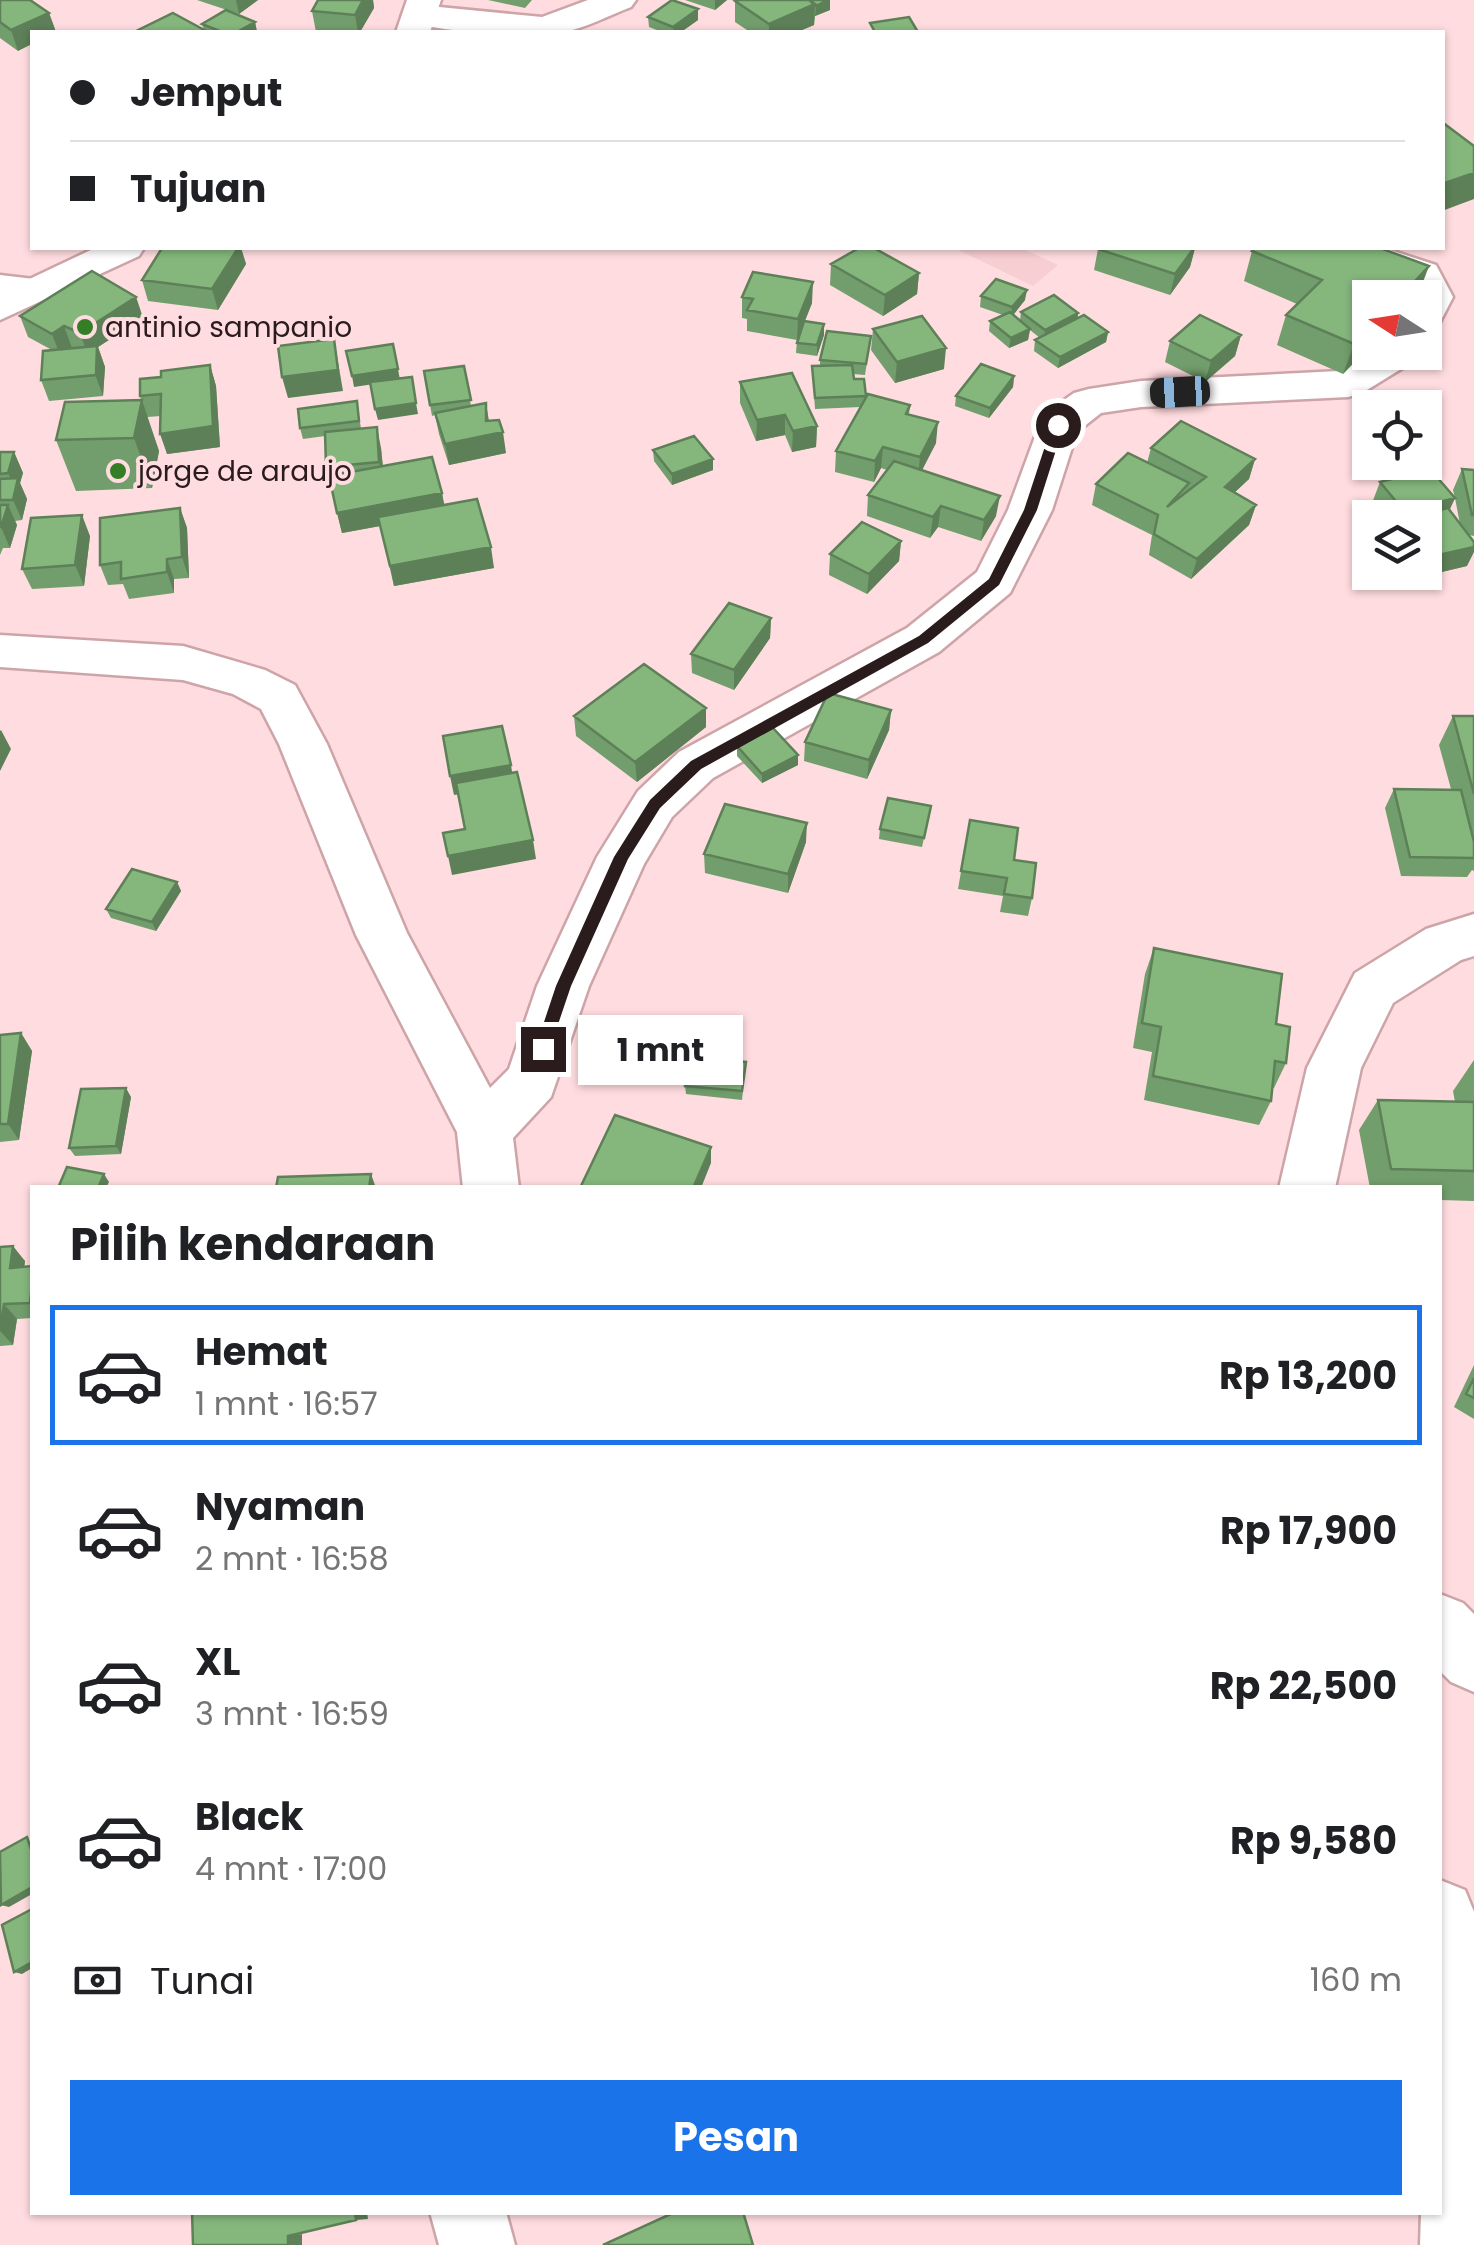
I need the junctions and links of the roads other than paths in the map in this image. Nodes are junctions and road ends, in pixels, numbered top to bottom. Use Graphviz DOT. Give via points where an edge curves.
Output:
graph roads {
  1 [pos="619,0"];
  2 [pos="634,0"];
  3 [pos="418,16"];
  4 [pos="630,30"];
  5 [pos="120,250"];
  6 [pos="1353,250"];
  7 [pos="1425,280"];
  8 [pos="18,288"];
  9 [pos="0,308"];
  10 [pos="1371,370"];
  11 [pos="0,651"];
  12 [pos="1474,935"];
  13 [pos="484,1131"];
  14 [pos="491,1185"];
  15 [pos="1308,1185"];
  16 [pos="1442,1628"];
  17 [pos="1474,1660"];
  18 [pos="1442,1927"];
  19 [pos="469,2215"];
  20 [pos="477,2245"];
  21 [pos="1458,2245"];
  1 -- 3 [label="street" via="545,28"];
  2 -- 4 [label="street" via="644,5 631,18"];
  5 -- 8 [label="street"];
  6 -- 7 [label="street"];
  8 -- 9 [label="street"];
  10 -- 13 [label="street" via="1348,384 1089,402 1058,425 1030,510 994,582 924,640 696,765 655,804 622,857 563,986 532,1080"];
  11 -- 13 [label="street" via="183,663 278,697 382,935"];
  12 -- 15 [label="street" via="1444,944 1374,988 1334,1068"];
  13 -- 14 [label="street"];
  16 -- 17 [label="street"];
  18 -- 21 [label="street" via="1454,1996"];
  19 -- 20 [label="street"];
}
